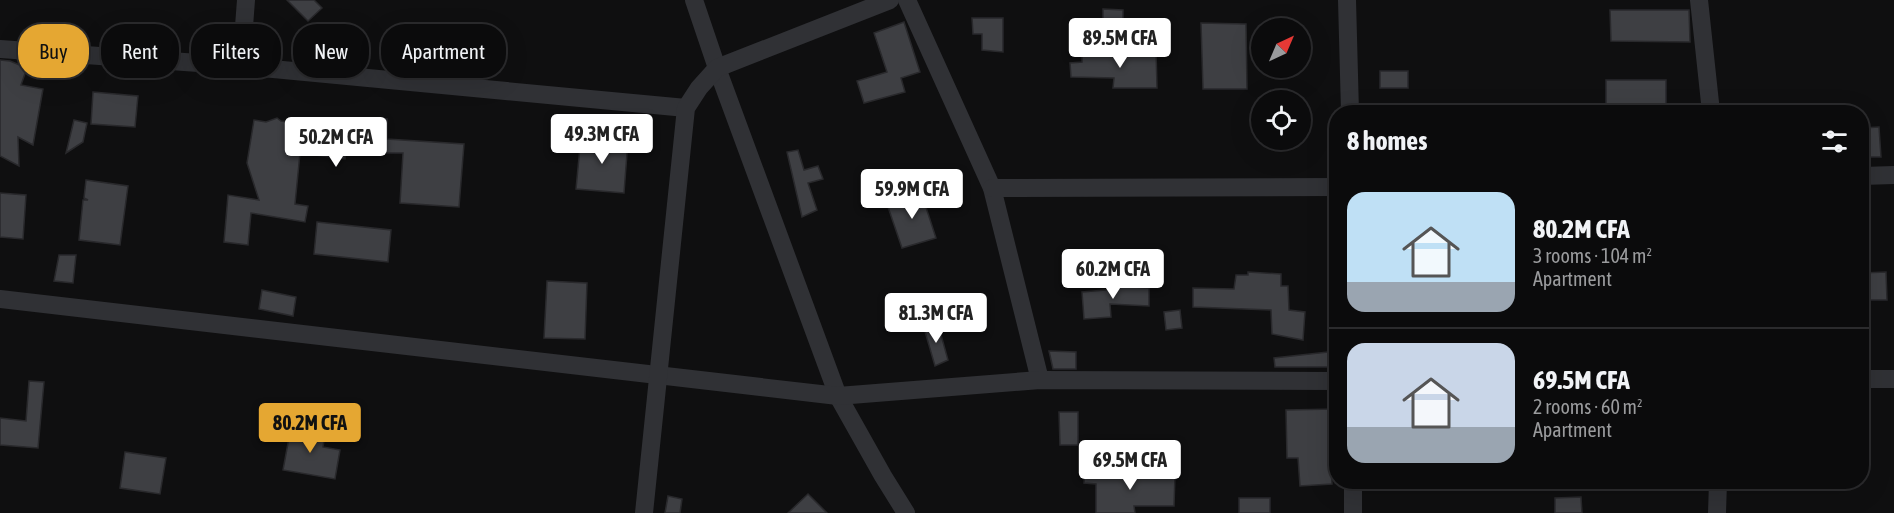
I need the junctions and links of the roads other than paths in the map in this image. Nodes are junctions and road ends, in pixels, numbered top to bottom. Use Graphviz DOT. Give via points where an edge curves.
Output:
graph roads {
  1 [pos="246,0"];
  2 [pos="694,0"];
  3 [pos="890,0"];
  4 [pos="907,0"];
  5 [pos="1347,0"];
  6 [pos="1699,0"];
  7 [pos="244,24"];
  8 [pos="0,49"];
  9 [pos="191,62"];
  10 [pos="717,68"];
  11 [pos="281,70"];
  12 [pos="1350,105"];
  13 [pos="1710,105"];
  14 [pos="686,108"];
  15 [pos="1894,175"];
  16 [pos="1869,176"];
  17 [pos="1329,187"];
  18 [pos="992,188"];
  19 [pos="0,299"];
  20 [pos="659,376"];
  21 [pos="1869,379"];
  22 [pos="1894,379"];
  23 [pos="1040,380"];
  24 [pos="1329,381"];
  25 [pos="838,396"];
  26 [pos="1353,489"];
  27 [pos="1718,489"];
  28 [pos="644,513"];
  29 [pos="906,513"];
  30 [pos="1353,513"];
  31 [pos="1717,513"];
  1 -- 7 [label="street"];
  2 -- 10 [label="street"];
  3 -- 10 [label="street"];
  4 -- 18 [label="street"];
  5 -- 12 [label="street"];
  6 -- 13 [label="street"];
  8 -- 9 [label="street"];
  10 -- 14 [label="street"];
  10 -- 25 [label="street"];
  11 -- 14 [label="street"];
  14 -- 20 [label="street"];
  15 -- 16 [label="street"];
  17 -- 18 [label="street"];
  18 -- 23 [label="street"];
  19 -- 20 [label="street"];
  20 -- 25 [label="street"];
  20 -- 28 [label="street"];
  21 -- 22 [label="street"];
  23 -- 24 [label="street"];
  23 -- 25 [label="street"];
  25 -- 29 [label="street"];
  26 -- 30 [label="street"];
  27 -- 31 [label="street"];
}
